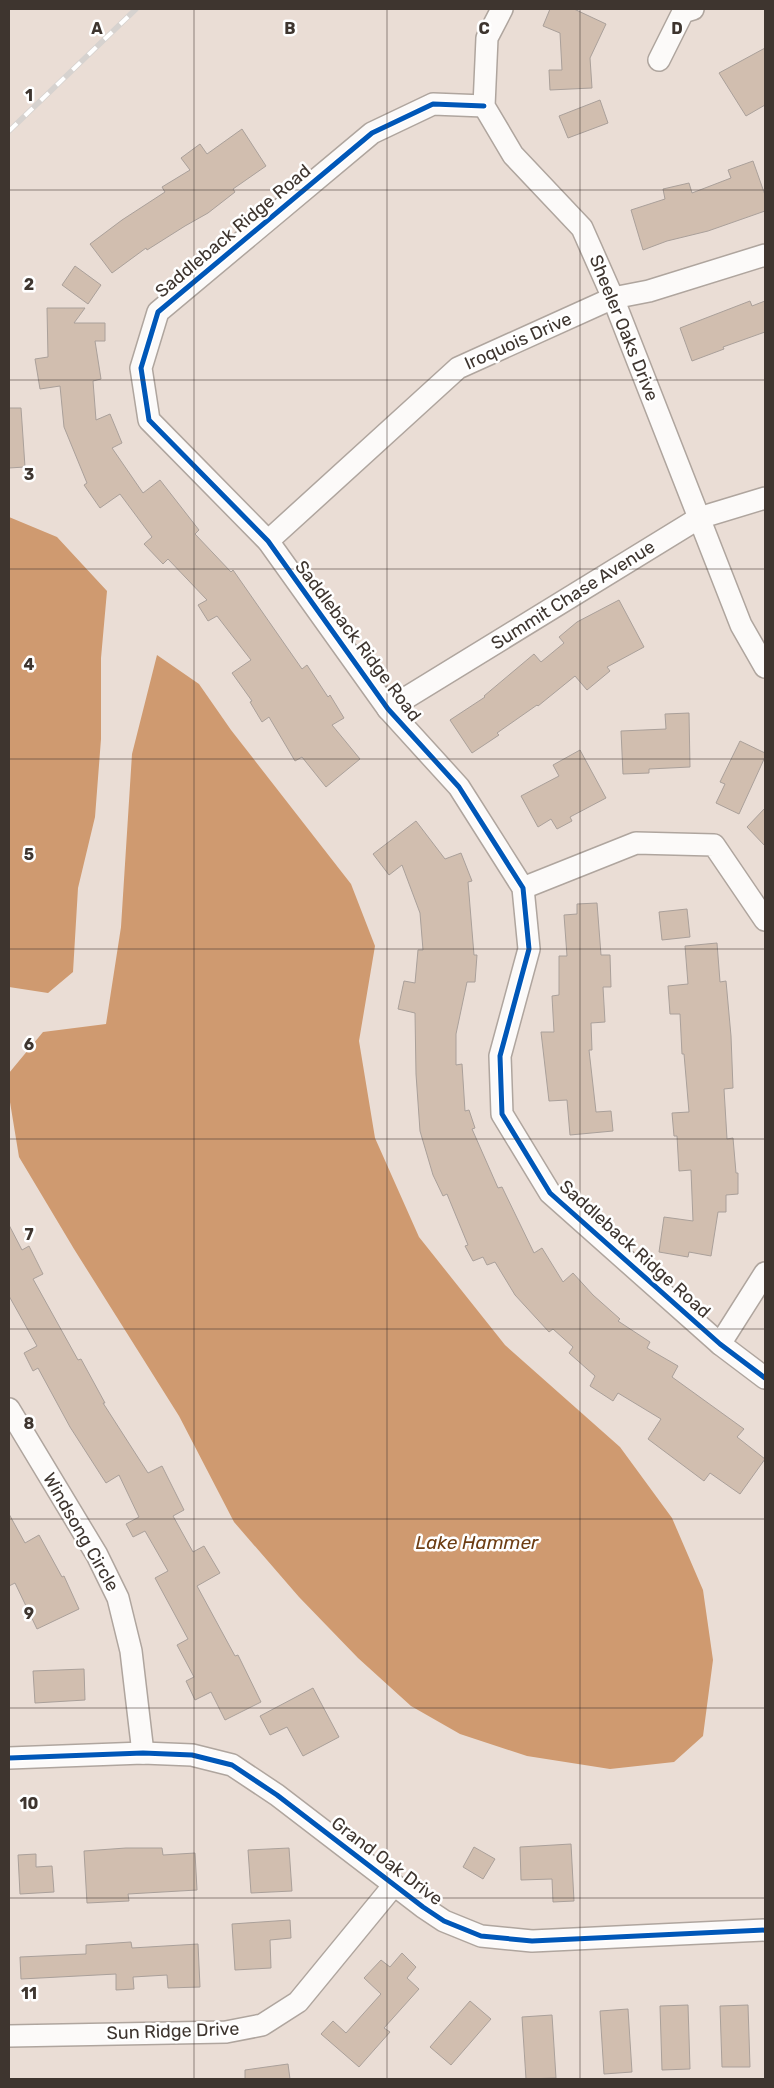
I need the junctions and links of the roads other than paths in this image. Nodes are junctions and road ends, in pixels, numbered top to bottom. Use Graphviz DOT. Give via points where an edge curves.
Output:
graph roads {
  1 [pos="502,9"];
  2 [pos="694,9"];
  3 [pos="659,60"];
  4 [pos="484,106"];
  5 [pos="765,255"];
  6 [pos="613,298"];
  7 [pos="765,498"];
  8 [pos="699,518"];
  9 [pos="268,541"];
  10 [pos="765,667"];
  11 [pos="388,709"];
  12 [pos="523,888"];
  13 [pos="765,920"];
  14 [pos="765,1273"];
  15 [pos="720,1344"];
  16 [pos="765,1378"];
  17 [pos="9,1409"];
  18 [pos="144,1753"];
  19 [pos="9,1758"];
  20 [pos="394,1885"];
  21 [pos="765,1930"];
  22 [pos="9,2036"];
  1 -- 4 [label="street" via="487,38"];
  2 -- 3 [label="street" via="683,12"];
  4 -- 6 [label="street, Sheeler Oaks Drive" via="513,155 582,228"];
  4 -- 9 [label="street, Saddleback Ridge Road" via="433,104 372,132 158,312 141,368 149,420"];
  5 -- 6 [label="street, Iroquois Drive" via="649,291"];
  6 -- 8 [label="street, Sheeler Oaks Drive"];
  6 -- 9 [label="street, Iroquois Drive" via="458,368"];
  7 -- 8 [label="street, Summit Chase Avenue"];
  8 -- 10 [label="street, Sheeler Oaks Drive" via="741,625"];
  8 -- 11 [label="street, Summit Chase Avenue"];
  9 -- 11 [label="street, Saddleback Ridge Road"];
  11 -- 12 [label="street, Saddleback Ridge Road" via="459,787"];
  12 -- 13 [label="street" via="636,843 714,845"];
  12 -- 15 [label="street, Saddleback Ridge Road" via="528,949 500,1056 502,1114 550,1193"];
  14 -- 15 [label="street"];
  15 -- 16 [label="street, Saddleback Ridge Road"];
  17 -- 18 [label="street, Windsong Circle" via="97,1555 118,1598 131,1651"];
  18 -- 19 [label="street, Grand Oak Drive"];
  18 -- 20 [label="street, Grand Oak Drive" via="192,1755 232,1765 277,1795"];
  20 -- 21 [label="street, Grand Oak Drive" via="444,1921 481,1936 532,1941"];
  20 -- 22 [label="street, Sun Ridge Drive" via="298,2002 262,2025 226,2032"];
}
